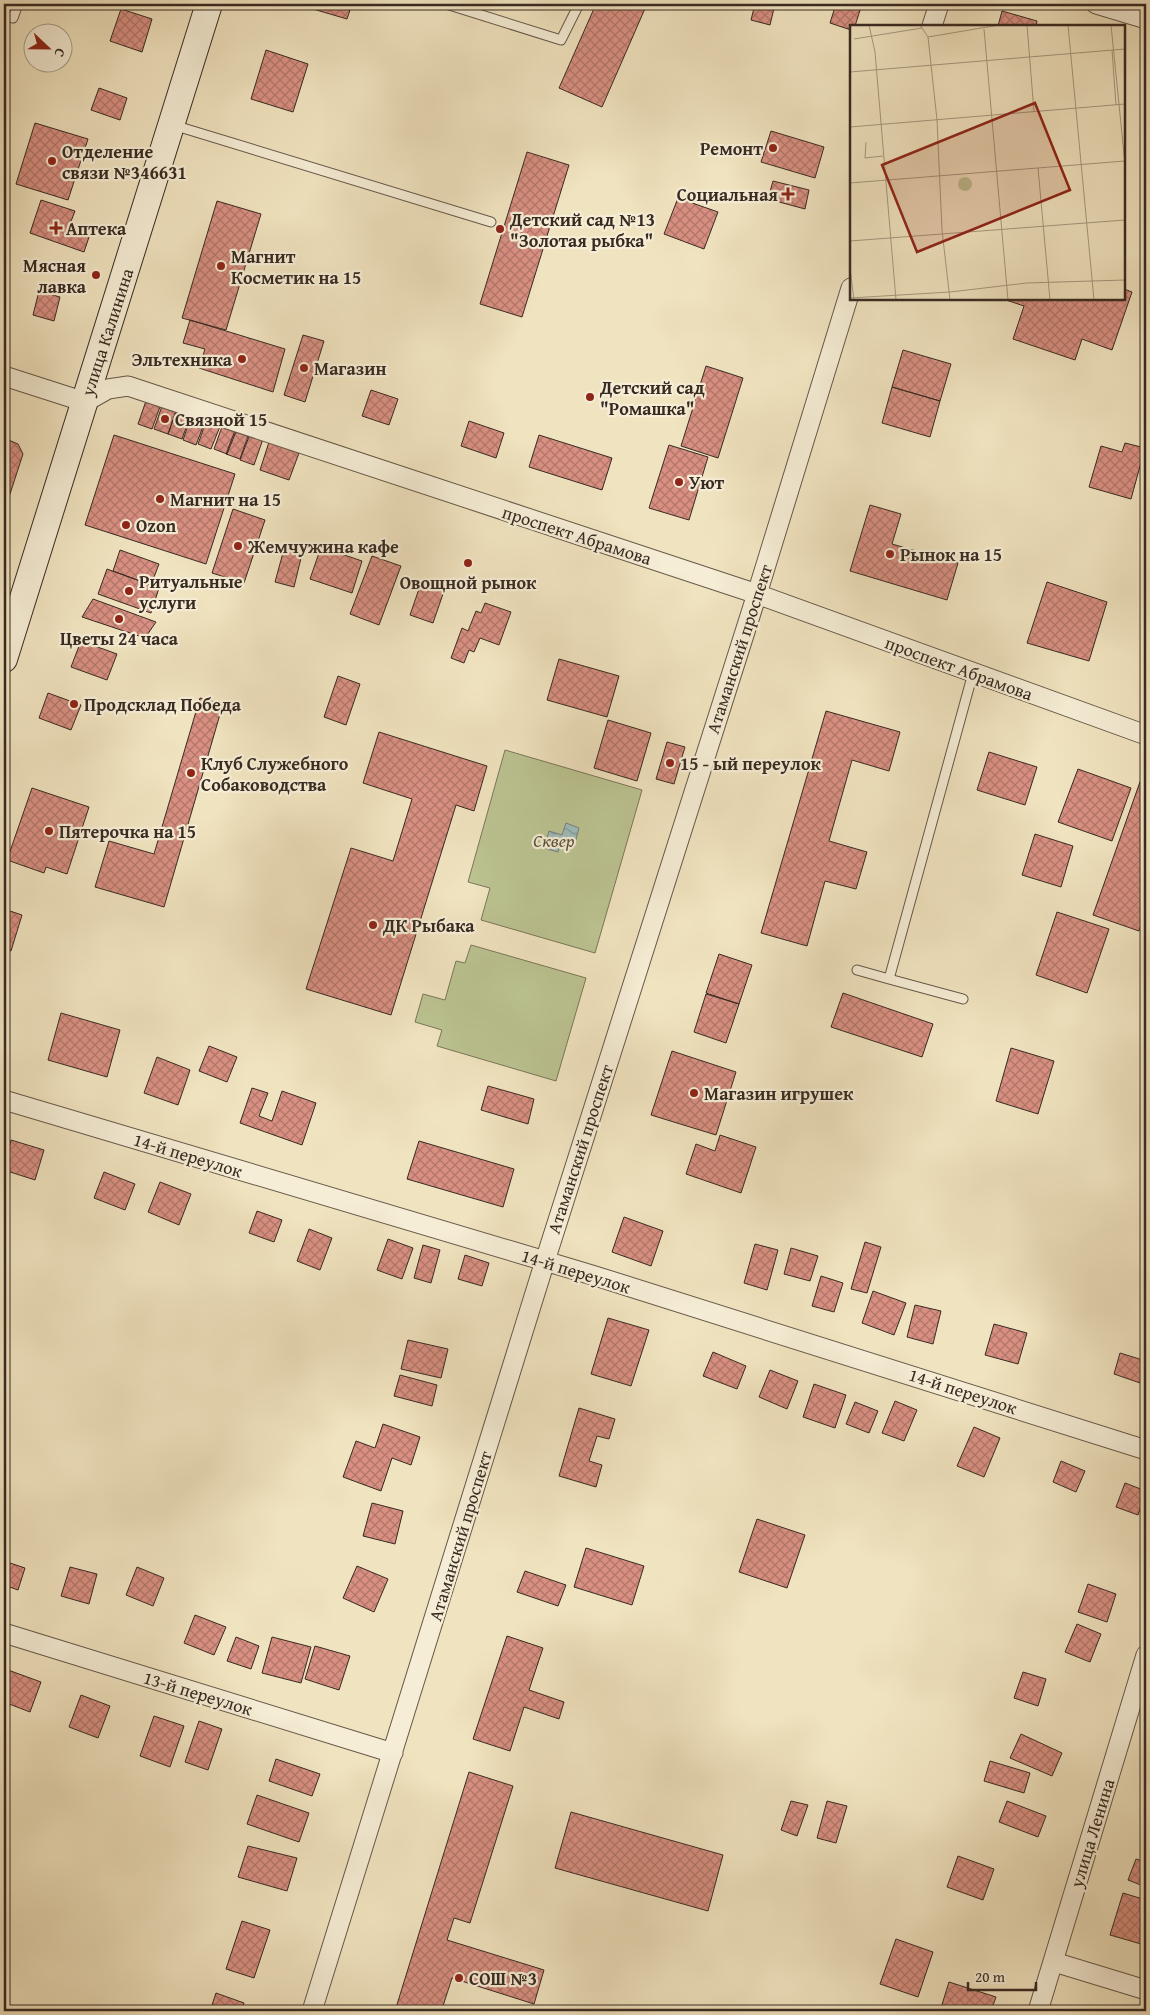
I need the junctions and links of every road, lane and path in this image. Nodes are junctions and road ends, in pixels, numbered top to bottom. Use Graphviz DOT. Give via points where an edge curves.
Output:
graph roads {
  1 [pos="18,4"];
  2 [pos="209,4"];
  3 [pos="446,4"];
  4 [pos="580,4"];
  5 [pos="939,4"];
  6 [pos="1096,4"];
  7 [pos="4,15"];
  8 [pos="1146,19"];
  9 [pos="932,25"];
  10 [pos="173,125"];
  11 [pos="491,222"];
  12 [pos="850,291"];
  13 [pos="4,376"];
  14 [pos="85,402"];
  15 [pos="757,594"];
  16 [pos="4,659"];
  17 [pos="973,673"];
  18 [pos="1146,735"];
  19 [pos="858,970"];
  20 [pos="889,979"];
  21 [pos="963,999"];
  22 [pos="4,1100"];
  23 [pos="544,1261"];
  24 [pos="1146,1450"];
  25 [pos="4,1633"];
  26 [pos="1146,1655"];
  27 [pos="392,1753"];
  28 [pos="1054,1962"];
  29 [pos="1146,1990"];
  30 [pos="312,2011"];
  31 [pos="1038,2011"];
  1 -- 7 [label="lane" via="13,18"];
  2 -- 10 [label="main road, улица Калинина"];
  3 -- 4 [label="lane" via="561,40"];
  5 -- 9 [label="street"];
  6 -- 8 [label="street"];
  10 -- 11 [label="lane"];
  10 -- 14 [label="main road, улица Калинина"];
  12 -- 15 [label="street, Атаманский проспект"];
  13 -- 14 [label="street"];
  14 -- 15 [label="street, проспект Абрамова" via="108,389 128,386"];
  14 -- 16 [label="main road, улица Калинина"];
  15 -- 17 [label="street, проспект Абрамова"];
  15 -- 23 [label="street, Атаманский проспект"];
  17 -- 18 [label="street, проспект Абрамова"];
  17 -- 20 [label="lane"];
  19 -- 20 [label="lane"];
  20 -- 21 [label="lane"];
  22 -- 23 [label="street, 14-й переулок"];
  23 -- 24 [label="street, 14-й переулок"];
  23 -- 27 [label="street, Атаманский проспект"];
  25 -- 27 [label="street, 13-й переулок"];
  26 -- 28 [label="street, улица Ленина"];
  27 -- 30 [label="street, Атаманский проспект"];
  28 -- 29 [label="street"];
  28 -- 31 [label="street, улица Ленина"];
}
